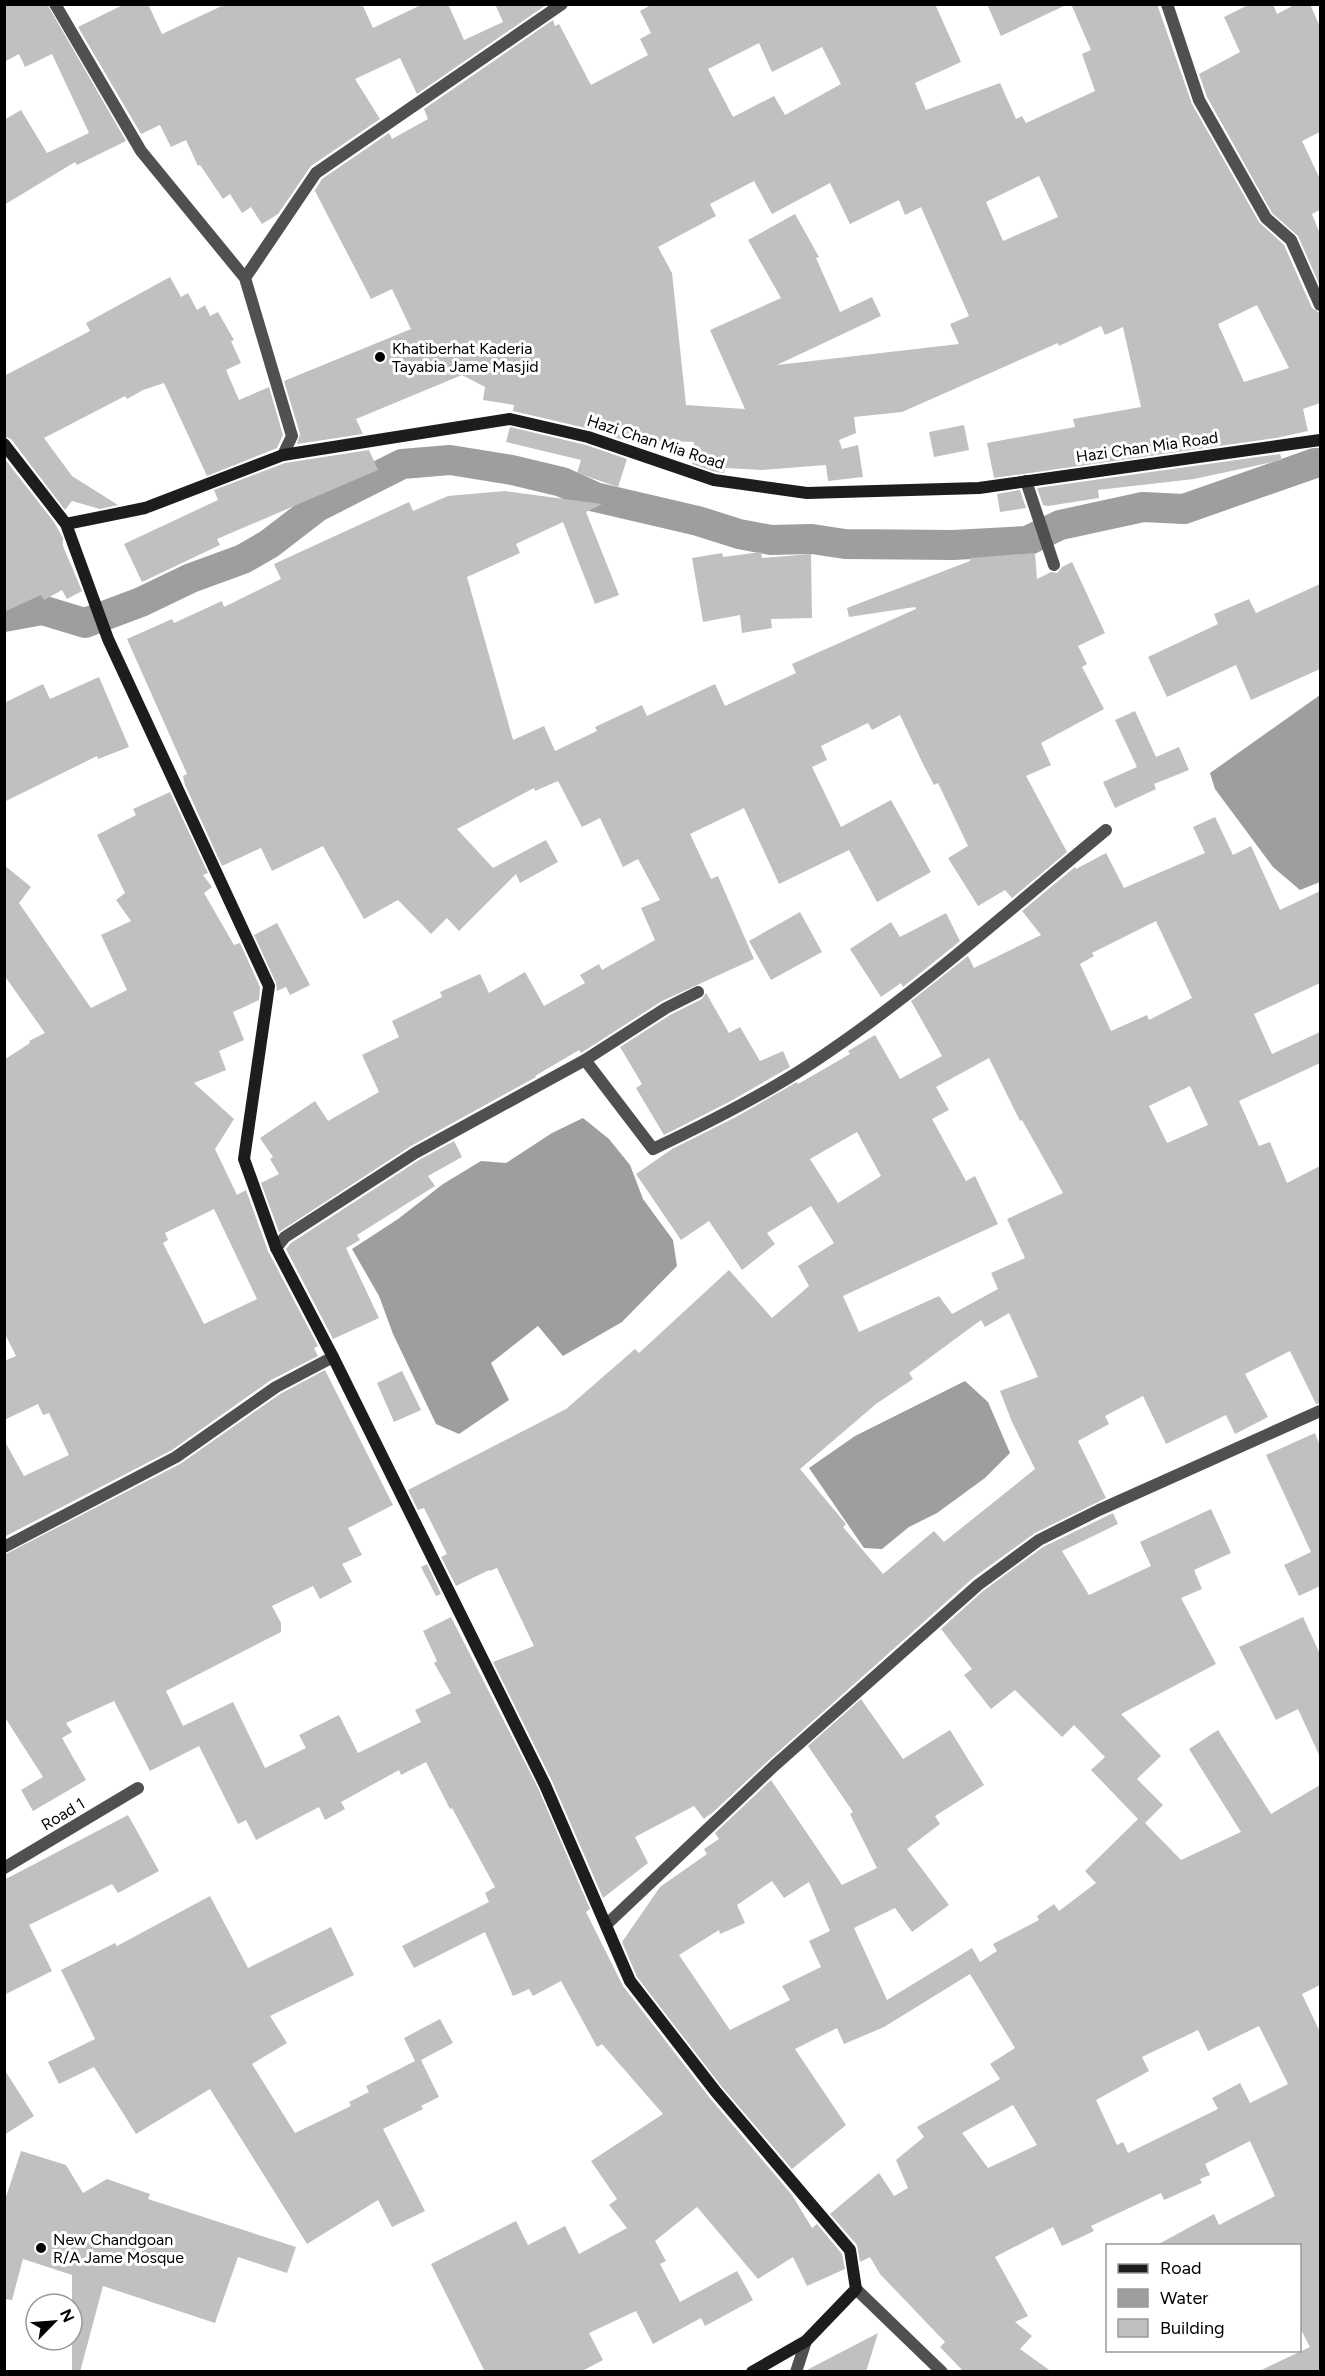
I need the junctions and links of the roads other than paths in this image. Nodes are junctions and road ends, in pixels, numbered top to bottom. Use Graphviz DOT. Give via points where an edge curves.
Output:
graph roads {
  1 [pos="56,4"];
  2 [pos="562,4"];
  3 [pos="1167,4"];
  4 [pos="245,278"];
  5 [pos="1320,305"];
  6 [pos="1320,440"];
  7 [pos="4,444"];
  8 [pos="283,455"];
  9 [pos="1026,481"];
  10 [pos="66,524"];
  11 [pos="1054,565"];
  12 [pos="1106,830"];
  13 [pos="698,992"];
  14 [pos="585,1060"];
  15 [pos="276,1248"];
  16 [pos="333,1357"];
  17 [pos="1320,1411"];
  18 [pos="4,1547"];
  19 [pos="138,1788"];
  20 [pos="4,1868"];
  21 [pos="607,1924"];
  22 [pos="856,2289"];
  23 [pos="806,2341"];
  24 [pos="752,2372"];
  25 [pos="795,2372"];
  26 [pos="942,2372"];
  1 -- 4 [label="street" via="141,152"];
  2 -- 4 [label="street" via="316,173"];
  3 -- 5 [label="street" via="1199,100 1266,218 1291,240"];
  4 -- 8 [label="street" via="292,436"];
  6 -- 9 [label="street, Hazi Chan Mia Road"];
  7 -- 10 [label="street"];
  8 -- 9 [label="street, Hazi Chan Mia Road" via="510,419 588,437 714,480 807,493 979,488"];
  8 -- 10 [label="street, Hazi Chan Mia Road" via="145,508"];
  9 -- 11 [label="street"];
  10 -- 15 [label="street" via="108,639 269,986 244,1159"];
  12 -- 14 [label="street" via="942,967 809,1065 704,1125 653,1149"];
  13 -- 14 [label="street"];
  14 -- 15 [label="street" via="415,1153 285,1237"];
  15 -- 16 [label="street"];
  16 -- 18 [label="street" via="276,1387 176,1457"];
  16 -- 21 [label="street" via="545,1785"];
  17 -- 21 [label="street" via="1039,1540 978,1586 774,1766"];
  19 -- 20 [label="street, Road 1"];
  21 -- 22 [label="street" via="630,1981 716,2092 850,2250"];
  22 -- 23 [label="street"];
  22 -- 26 [label="street"];
  23 -- 24 [label="street"];
  23 -- 25 [label="street"];
}
